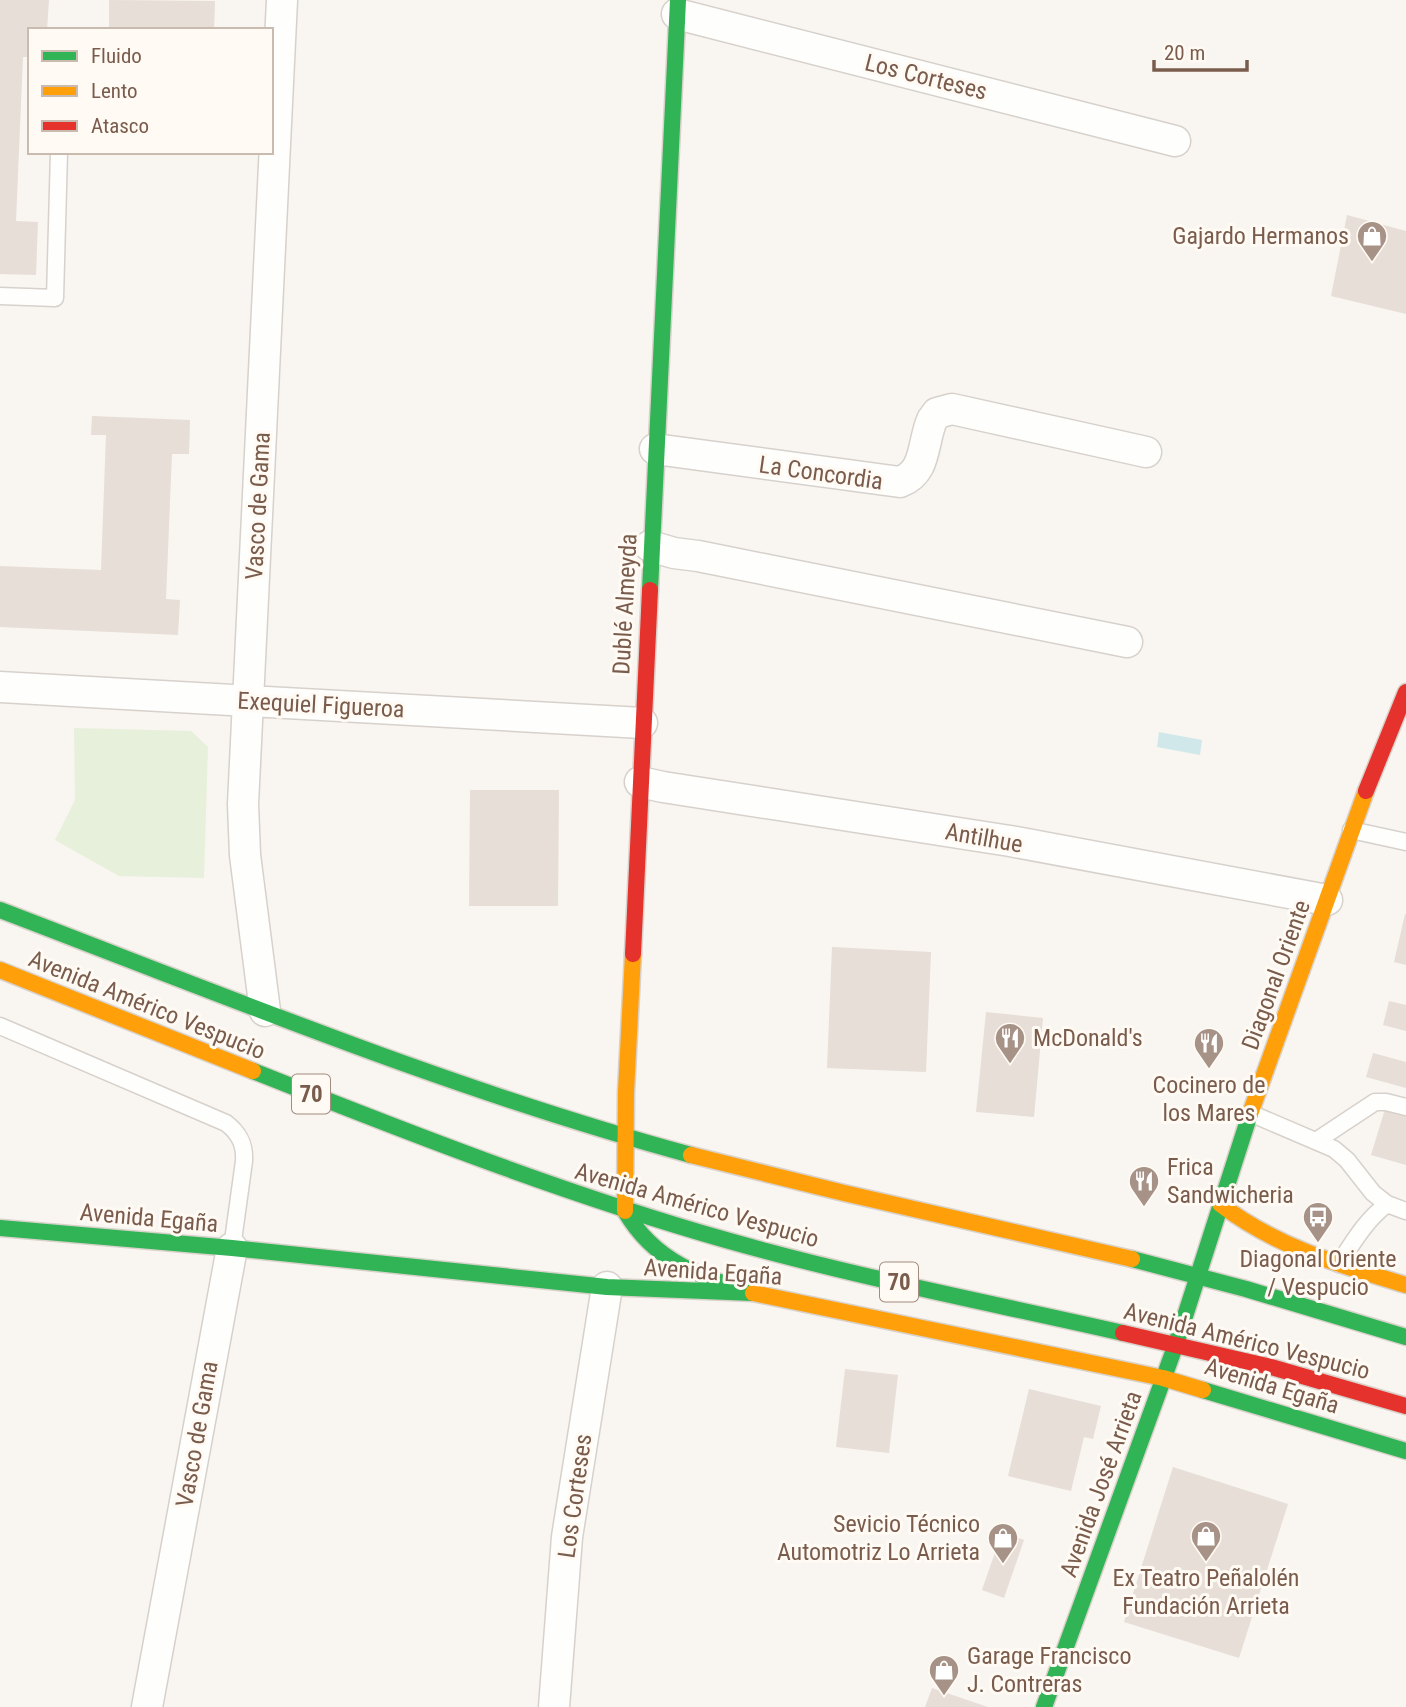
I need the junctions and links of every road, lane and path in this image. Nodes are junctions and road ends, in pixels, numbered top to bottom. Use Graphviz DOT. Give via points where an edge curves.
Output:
graph roads {
  1 [pos="282,0"];
  2 [pos="677,7"];
  3 [pos="1175,141"];
  4 [pos="59,154"];
  5 [pos="0,296"];
  6 [pos="655,449"];
  7 [pos="1146,452"];
  8 [pos="650,546"];
  9 [pos="1127,642"];
  10 [pos="0,687"];
  11 [pos="1406,692"];
  12 [pos="248,701"];
  13 [pos="642,723"];
  14 [pos="640,782"];
  15 [pos="1351,830"];
  16 [pos="1406,842"];
  17 [pos="1326,900"];
  18 [pos="0,910"];
  19 [pos="0,970"];
  20 [pos="265,1011"];
  21 [pos="0,1026"];
  22 [pos="1406,1107"];
  23 [pos="1250,1113"];
  24 [pos="625,1136"];
  25 [pos="1316,1141"];
  26 [pos="1220,1204"];
  27 [pos="1387,1204"];
  28 [pos="625,1211"];
  29 [pos="1406,1211"];
  30 [pos="0,1228"];
  31 [pos="232,1248"];
  32 [pos="1339,1264"];
  33 [pos="1198,1276"];
  34 [pos="1406,1285"];
  35 [pos="607,1287"];
  36 [pos="755,1293"];
  37 [pos="1406,1337"];
  38 [pos="1176,1344"];
  39 [pos="1163,1378"];
  40 [pos="1406,1406"];
  41 [pos="1406,1451"];
  42 [pos="147,1707"];
  43 [pos="554,1707"];
  44 [pos="1044,1707"];
  1 -- 12 [label="street, Vasco de Gama"];
  2 -- 3 [label="street, Los Corteses"];
  2 -- 6 [label="main road, Dublé Almeyda"];
  4 -- 5 [label="lane" via="55,298"];
  6 -- 7 [label="street, La Concordia" via="900,482 917,471 932,420 937,413 952,409"];
  6 -- 8 [label="main road, Dublé Almeyda"];
  8 -- 9 [label="street"];
  8 -- 13 [label="main road, Dublé Almeyda"];
  10 -- 12 [label="street, Exequiel Figueroa"];
  11 -- 15 [label="main road, Diagonal Oriente"];
  12 -- 13 [label="street, Exequiel Figueroa"];
  12 -- 20 [label="street, Vasco de Gama" via="243,831"];
  13 -- 14 [label="main road, Dublé Almeyda"];
  14 -- 17 [label="street, Antilhue" via="1010,842"];
  14 -- 24 [label="main road, Dublé Almeyda"];
  15 -- 16 [label="lane"];
  15 -- 17 [label="main road, Diagonal Oriente"];
  17 -- 23 [label="main road, Diagonal Oriente"];
  18 -- 20 [label="main road, Avenida Américo Vespucio"];
  19 -- 28 [label="main road, Avenida Américo Vespucio / 70" via="412,1134"];
  20 -- 24 [label="main road, Avenida Américo Vespucio"];
  21 -- 31 [label="lane, Vasco de Gama" via="235,1130 245,1150"];
  22 -- 25 [label="lane" via="1375,1102"];
  23 -- 25 [label="lane"];
  23 -- 26 [label="main road, Diagonal Oriente"];
  24 -- 28 [label="main road, Dublé Almeyda"];
  24 -- 33 [label="main road, Avenida Américo Vespucio" via="743,1169"];
  25 -- 27 [label="lane" via="1347,1160"];
  26 -- 32 [label="main road" via="1268,1237"];
  26 -- 33 [label="main road, Diagonal Oriente"];
  27 -- 29 [label="lane"];
  27 -- 32 [label="lane" via="1374,1214"];
  28 -- 36 [label="main road" via="643,1241 668,1259"];
  28 -- 38 [label="main road, Avenida Américo Vespucio / 70" via="785,1256"];
  30 -- 31 [label="main road, Avenida Egaña"];
  31 -- 35 [label="main road, Avenida Egaña"];
  31 -- 42 [label="street, Vasco de Gama"];
  32 -- 34 [label="main road"];
  33 -- 37 [label="main road, Avenida Américo Vespucio"];
  33 -- 38 [label="main road, Avenida José Arrieta"];
  35 -- 36 [label="main road, Avenida Egaña"];
  35 -- 43 [label="street, Los Corteses" via="567,1536"];
  36 -- 39 [label="main road, Avenida Egaña"];
  38 -- 39 [label="main road, Avenida José Arrieta"];
  38 -- 40 [label="main road, Avenida Américo Vespucio / 70"];
  39 -- 41 [label="main road, Avenida Egaña"];
  39 -- 44 [label="main road, Avenida José Arrieta"];
}
